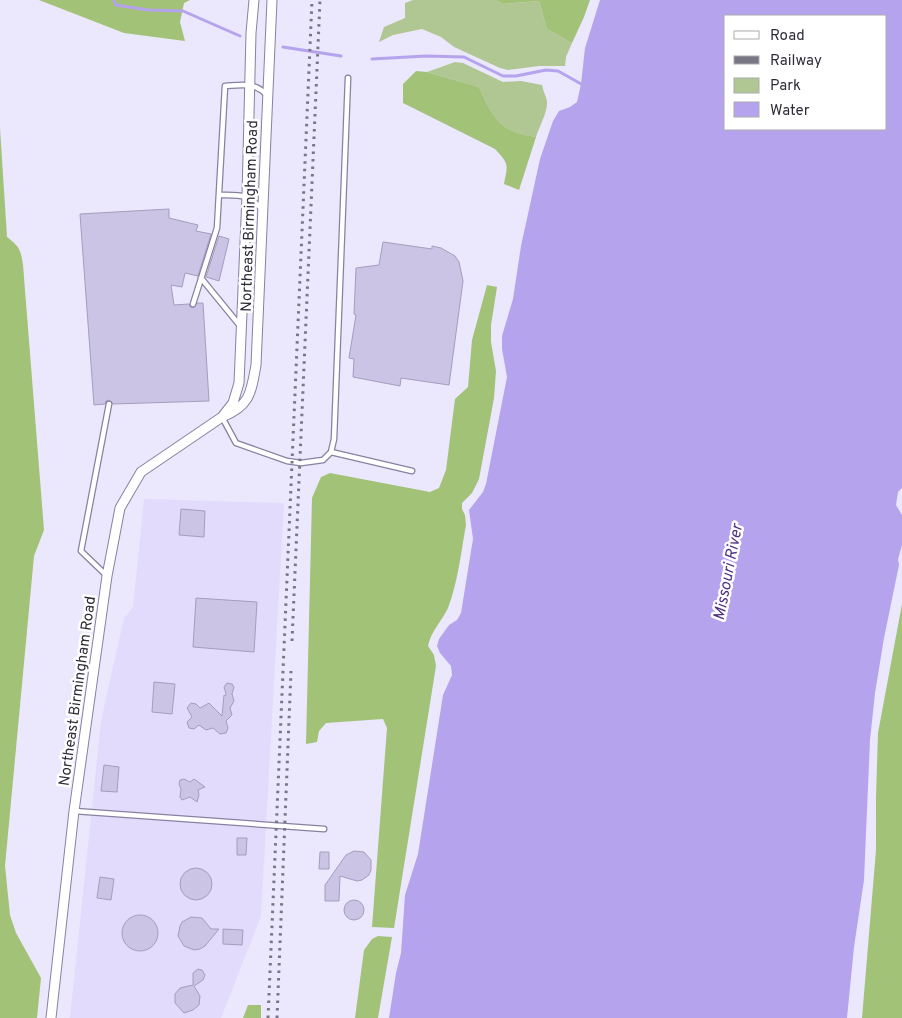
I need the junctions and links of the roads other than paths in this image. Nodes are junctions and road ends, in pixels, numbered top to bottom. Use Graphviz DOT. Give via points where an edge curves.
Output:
graph roads {
  1 [pos="254,0"];
  2 [pos="272,0"];
  3 [pos="348,78"];
  4 [pos="250,85"];
  5 [pos="267,95"];
  6 [pos="219,195"];
  7 [pos="247,196"];
  8 [pos="263,211"];
  9 [pos="201,278"];
  10 [pos="193,304"];
  11 [pos="242,328"];
  12 [pos="109,404"];
  13 [pos="222,417"];
  14 [pos="331,452"];
  15 [pos="412,471"];
  16 [pos="107,576"];
  17 [pos="74,811"];
  18 [pos="324,829"];
  19 [pos="51,1018"];
  1 -- 4 [label="street, Northeast Birmingham Road"];
  2 -- 5 [label="street, Northeast Birmingham Road"];
  3 -- 14 [label="lane"];
  4 -- 5 [label="lane" via="260,87"];
  4 -- 6 [label="lane" via="225,86"];
  4 -- 7 [label="street, Northeast Birmingham Road"];
  5 -- 8 [label="street, Northeast Birmingham Road"];
  6 -- 7 [label="lane"];
  6 -- 9 [label="lane" via="217,228"];
  7 -- 8 [label="lane"];
  7 -- 11 [label="street, Northeast Birmingham Road"];
  8 -- 13 [label="street, Northeast Birmingham Road" via="256,365 251,392 236,411"];
  9 -- 10 [label="lane"];
  9 -- 11 [label="lane"];
  11 -- 13 [label="street, Northeast Birmingham Road" via="238,383 233,403"];
  12 -- 16 [label="lane" via="81,551"];
  13 -- 14 [label="lane" via="236,443 287,461 323,460"];
  13 -- 16 [label="street, Northeast Birmingham Road" via="141,472 120,508"];
  14 -- 15 [label="lane"];
  16 -- 17 [label="street, Northeast Birmingham Road"];
  17 -- 18 [label="lane"];
  17 -- 19 [label="street, Northeast Birmingham Road"];
}
